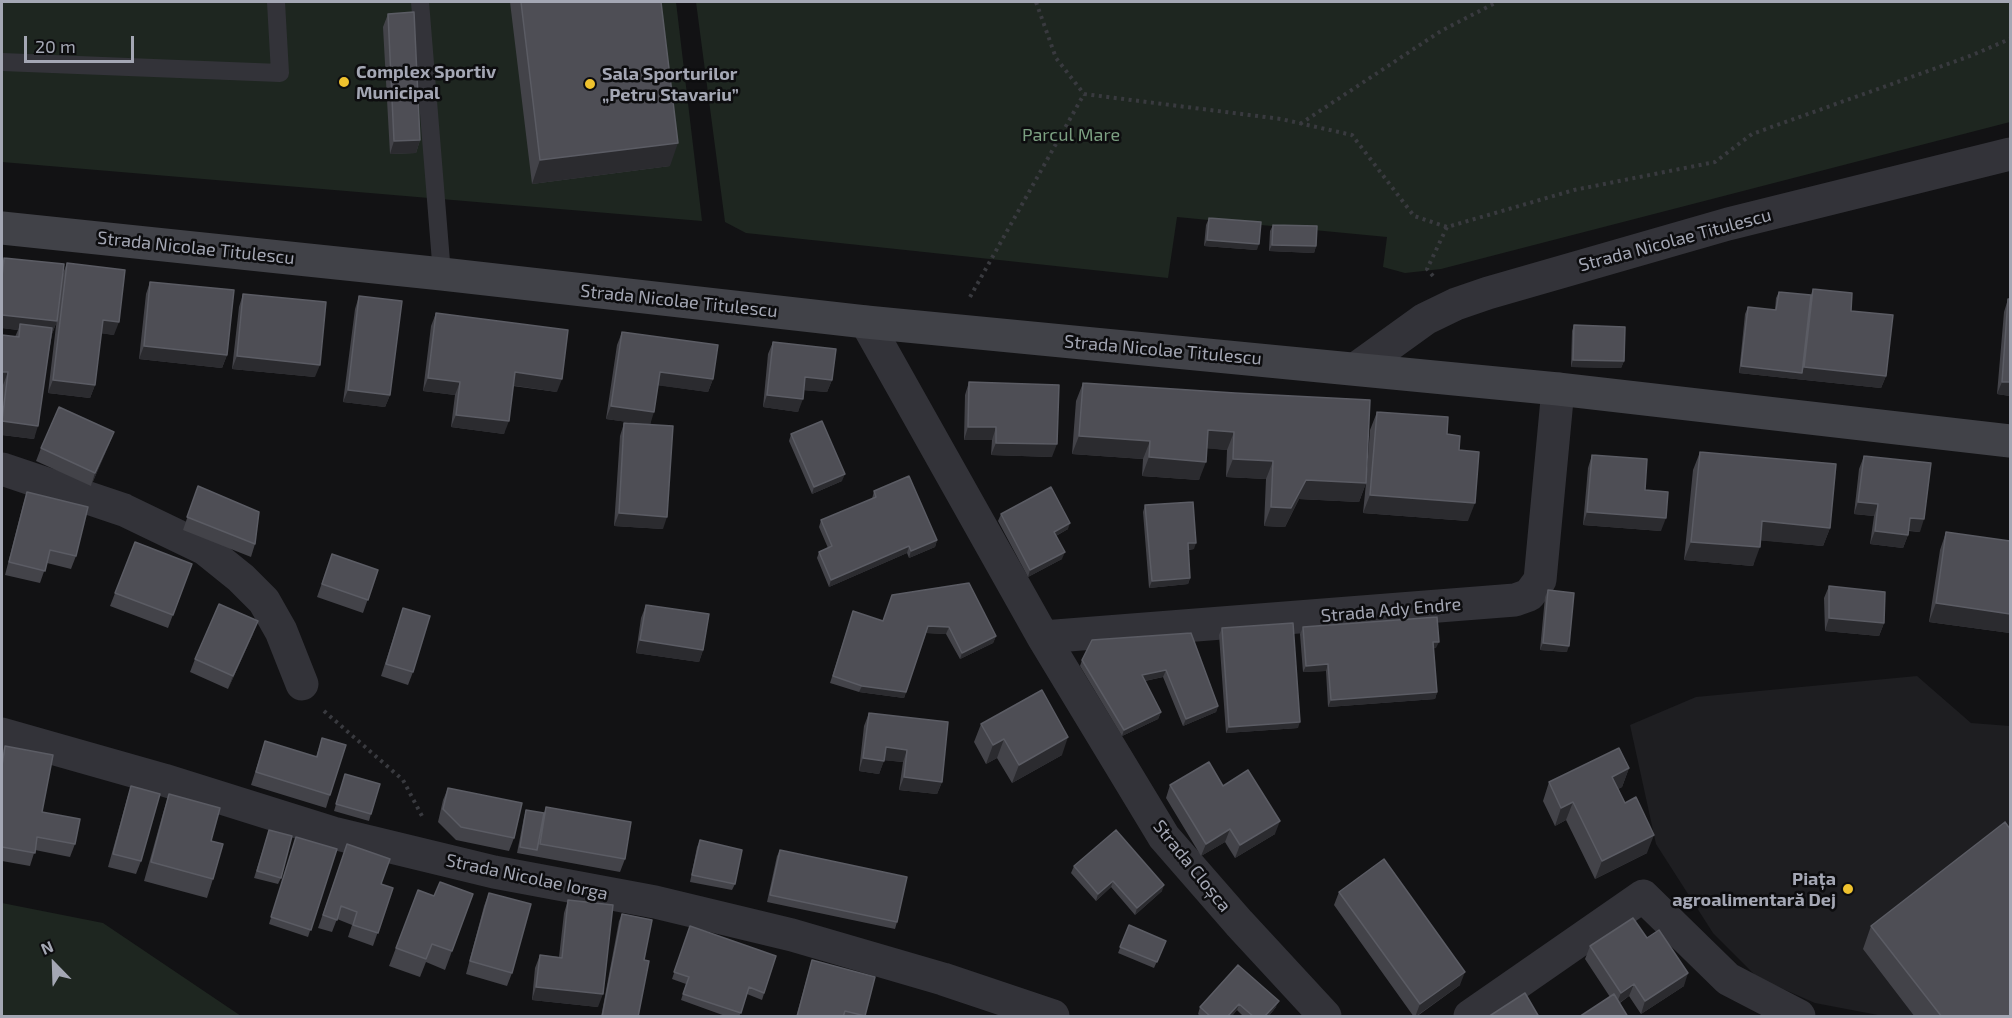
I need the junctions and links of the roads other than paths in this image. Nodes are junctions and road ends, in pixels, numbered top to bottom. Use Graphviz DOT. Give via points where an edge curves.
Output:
graph roads {
  1 [pos="276,2"];
  2 [pos="420,2"];
  3 [pos="2,62"];
  4 [pos="2010,154"];
  5 [pos="2,228"];
  6 [pos="442,274"];
  7 [pos="866,322"];
  8 [pos="1357,369"];
  9 [pos="1558,388"];
  10 [pos="2010,441"];
  11 [pos="2,468"];
  12 [pos="1043,637"];
  13 [pos="302,684"];
  14 [pos="2,734"];
  15 [pos="1053,1017"];
  16 [pos="1325,1017"];
  17 [pos="1470,1017"];
  18 [pos="1799,1017"];
  1 -- 3 [label="lane" via="280,73"];
  2 -- 6 [label="lane"];
  4 -- 8 [label="street, Strada Nicolae Titulescu" via="1728,224 1488,292 1425,320"];
  5 -- 6 [label="main road, Strada Nicolae Titulescu"];
  6 -- 7 [label="main road, Strada Nicolae Titulescu"];
  7 -- 8 [label="main road, Strada Nicolae Titulescu"];
  7 -- 12 [label="street, Strada Cloșca"];
  8 -- 9 [label="main road, Strada Nicolae Titulescu"];
  9 -- 10 [label="main road, Strada Nicolae Titulescu"];
  9 -- 12 [label="street, Strada Ady Endre" via="1540,580 1528,595 1515,600"];
  11 -- 13 [label="street" via="124,510 205,549 264,601"];
  12 -- 16 [label="street, Strada Cloșca" via="1164,837"];
  14 -- 15 [label="street, Strada Nicolae Iorga" via="333,833 494,872 655,902 792,935 943,979"];
  17 -- 18 [label="street" via="1643,896 1728,979"];
}
